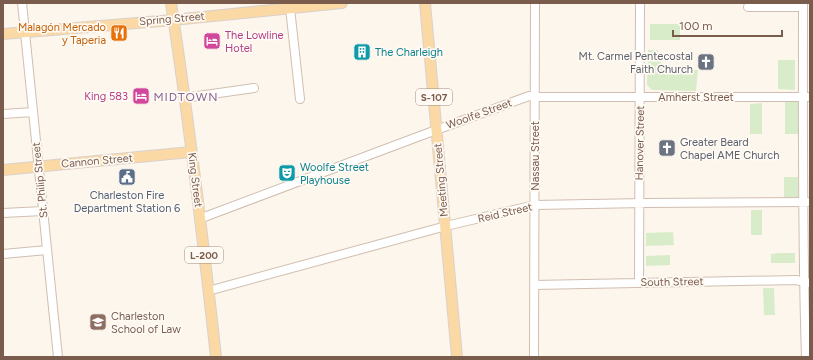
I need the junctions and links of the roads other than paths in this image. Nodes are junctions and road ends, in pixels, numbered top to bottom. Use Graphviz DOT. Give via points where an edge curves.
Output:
graph roads {
  1 [pos="22,3"];
  2 [pos="171,3"];
  3 [pos="342,3"];
  4 [pos="425,3"];
  5 [pos="535,3"];
  6 [pos="640,3"];
  7 [pos="804,5"];
  8 [pos="748,7"];
  9 [pos="290,8"];
  10 [pos="173,20"];
  11 [pos="25,32"];
  12 [pos="3,34"];
  13 [pos="254,88"];
  14 [pos="534,96"];
  15 [pos="640,97"];
  16 [pos="807,97"];
  17 [pos="184,98"];
  18 [pos="300,99"];
  19 [pos="33,112"];
  20 [pos="3,114"];
  21 [pos="437,130"];
  22 [pos="191,152"];
  23 [pos="38,166"];
  24 [pos="3,170"];
  25 [pos="806,202"];
  26 [pos="639,203"];
  27 [pos="535,205"];
  28 [pos="43,211"];
  29 [pos="3,213"];
  30 [pos="200,219"];
  31 [pos="446,226"];
  32 [pos="47,250"];
  33 [pos="3,254"];
  34 [pos="807,282"];
  35 [pos="639,283"];
  36 [pos="534,285"];
  37 [pos="208,291"];
  38 [pos="58,357"];
  39 [pos="216,357"];
  40 [pos="457,357"];
  41 [pos="534,357"];
  42 [pos="806,357"];
  1 -- 11 [label="street, St. Philip Street"];
  2 -- 10 [label="main road, King Street / L-200"];
  3 -- 9 [label="main road, Spring Street"];
  4 -- 21 [label="main road, Meeting Street / S-107"];
  5 -- 14 [label="street, Nassau Street"];
  6 -- 15 [label="street, Hanover Street"];
  7 -- 8 [label="street"];
  7 -- 16 [label="street"];
  9 -- 10 [label="main road, Spring Street"];
  9 -- 18 [label="street"];
  10 -- 11 [label="main road, Spring Street"];
  10 -- 17 [label="main road, King Street / L-200"];
  11 -- 12 [label="main road, Spring Street"];
  11 -- 19 [label="street, St. Philip Street"];
  13 -- 17 [label="street"];
  14 -- 15 [label="street, Amherst Street"];
  14 -- 21 [label="street, Woolfe Street"];
  14 -- 27 [label="street, Nassau Street"];
  15 -- 16 [label="street, Amherst Street"];
  15 -- 26 [label="street, Hanover Street"];
  16 -- 25 [label="street"];
  17 -- 22 [label="main road, King Street / L-200"];
  19 -- 20 [label="street"];
  19 -- 23 [label="street, St. Philip Street"];
  21 -- 30 [label="street, Woolfe Street"];
  21 -- 31 [label="main road, Meeting Street / S-107"];
  22 -- 23 [label="main road, Cannon Street"];
  22 -- 30 [label="main road, King Street / L-200"];
  23 -- 24 [label="main road, Cannon Street"];
  23 -- 28 [label="street, St. Philip Street"];
  25 -- 26 [label="street, Reid Street"];
  25 -- 34 [label="street"];
  26 -- 27 [label="street, Reid Street"];
  26 -- 35 [label="street, Hanover Street"];
  27 -- 31 [label="street, Reid Street"];
  27 -- 36 [label="street, Nassau Street"];
  28 -- 29 [label="street"];
  28 -- 32 [label="street, St. Philip Street"];
  30 -- 37 [label="main road, King Street / L-200"];
  31 -- 37 [label="street, Reid Street"];
  31 -- 40 [label="main road, Meeting Street / S-107"];
  32 -- 33 [label="street"];
  32 -- 38 [label="street, St. Philip Street"];
  34 -- 35 [label="street, South Street" via="796,280"];
  34 -- 42 [label="street"];
  35 -- 36 [label="street, South Street"];
  36 -- 41 [label="street, Nassau Street"];
  37 -- 39 [label="main road, King Street / L-200"];
}
